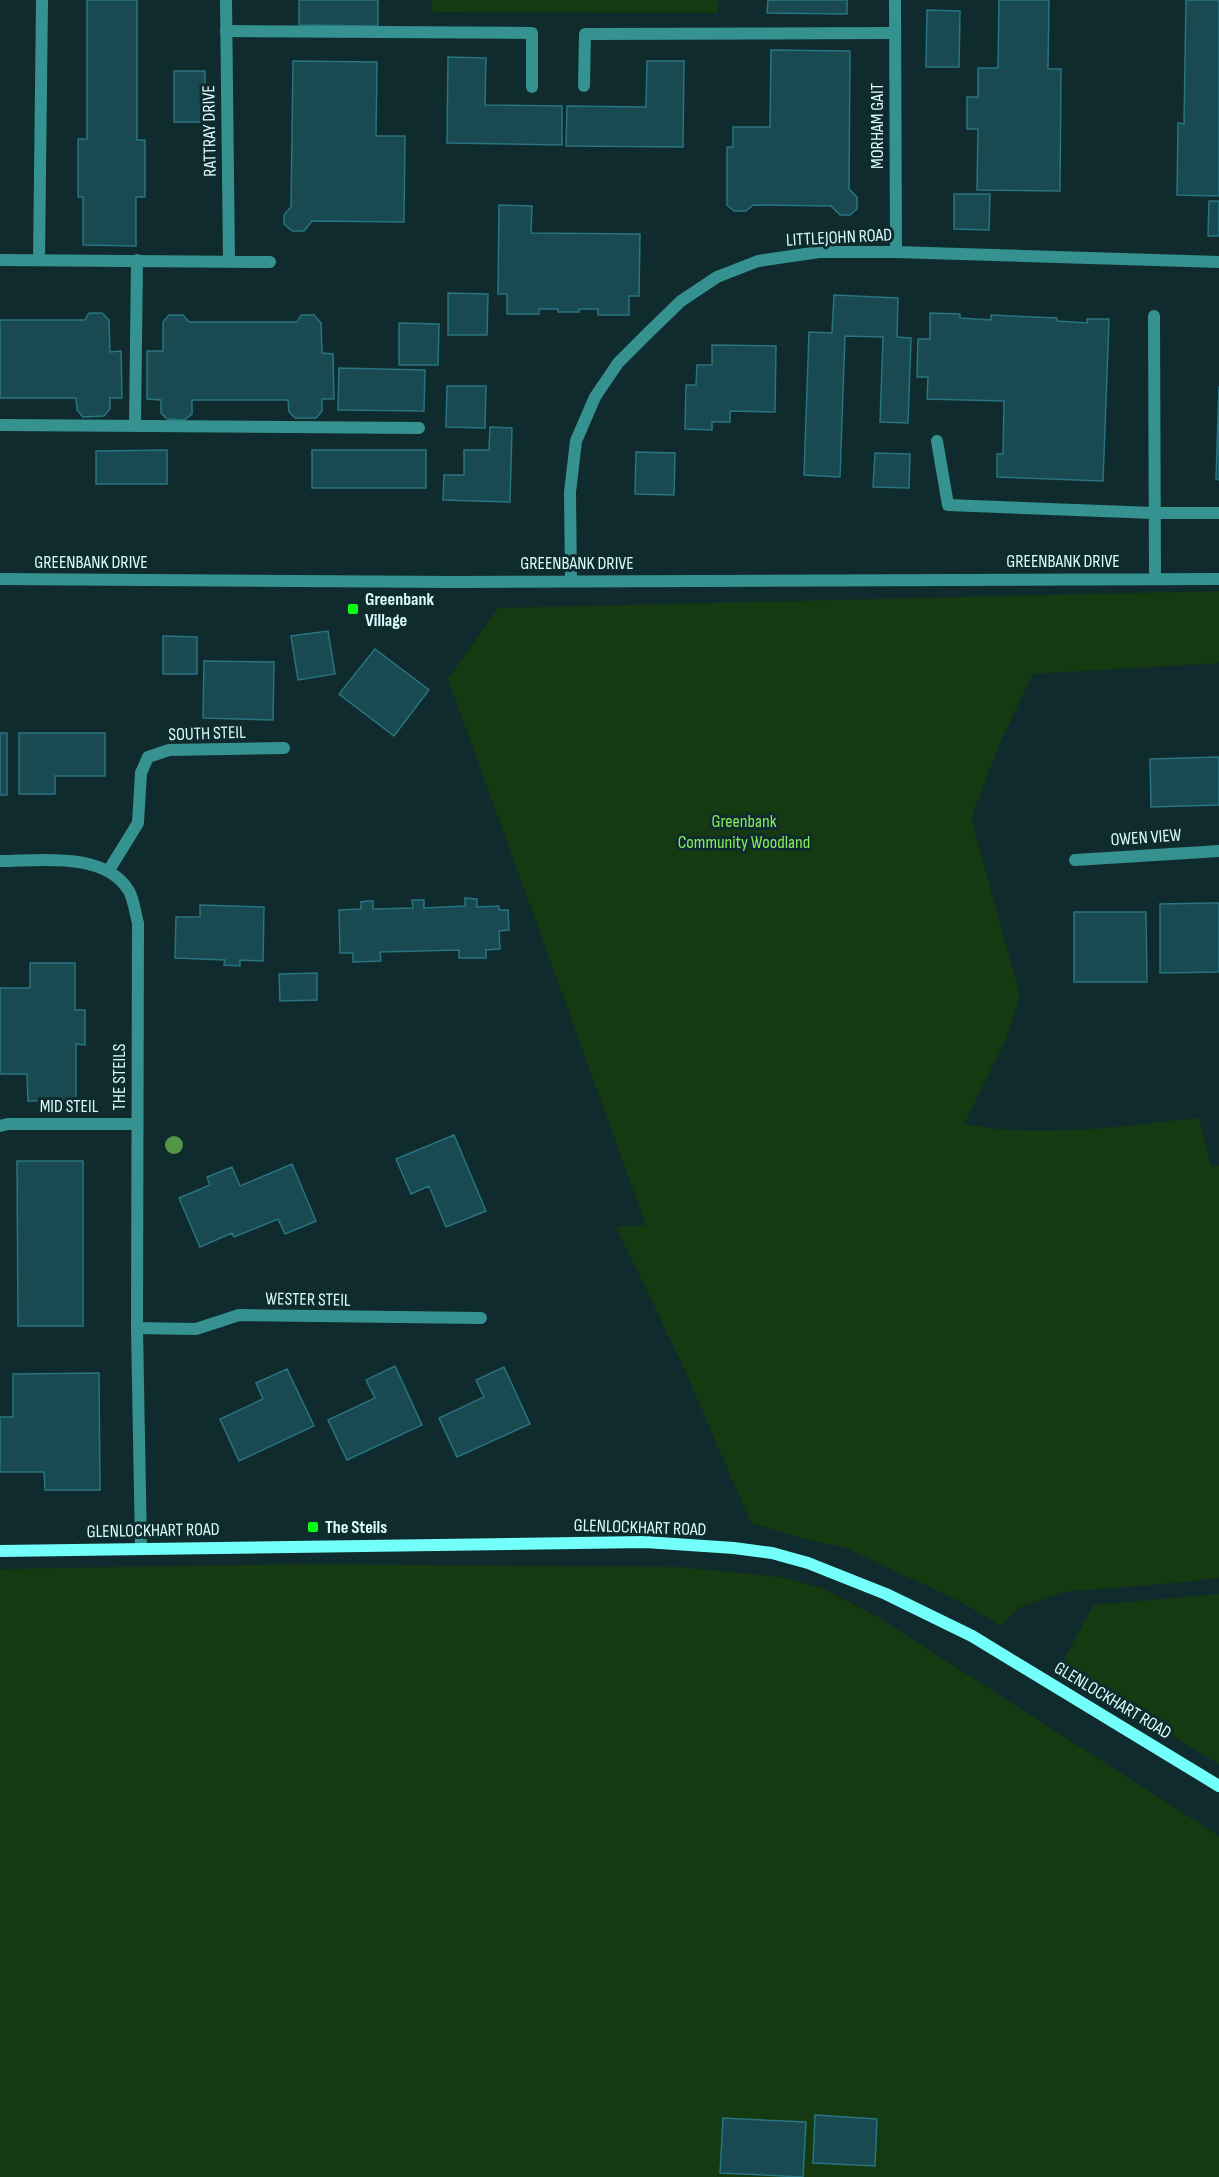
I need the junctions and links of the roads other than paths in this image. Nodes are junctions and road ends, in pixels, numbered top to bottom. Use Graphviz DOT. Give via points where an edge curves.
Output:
graph roads {
  1 [pos="42,0"];
  2 [pos="226,0"];
  3 [pos="895,0"];
  4 [pos="226,31"];
  5 [pos="894,33"];
  6 [pos="584,86"];
  7 [pos="532,87"];
  8 [pos="896,252"];
  9 [pos="0,260"];
  10 [pos="39,260"];
  11 [pos="138,260"];
  12 [pos="229,261"];
  13 [pos="270,262"];
  14 [pos="1219,262"];
  15 [pos="1154,316"];
  16 [pos="0,425"];
  17 [pos="135,426"];
  18 [pos="419,428"];
  19 [pos="937,441"];
  20 [pos="1154,513"];
  21 [pos="1219,513"];
  22 [pos="1155,578"];
  23 [pos="0,579"];
  24 [pos="1219,579"];
  25 [pos="571,581"];
  26 [pos="284,748"];
  27 [pos="1219,851"];
  28 [pos="1075,860"];
  29 [pos="0,861"];
  30 [pos="109,870"];
  31 [pos="137,1124"];
  32 [pos="0,1126"];
  33 [pos="481,1318"];
  34 [pos="137,1328"];
  35 [pos="141,1548"];
  36 [pos="0,1551"];
  37 [pos="1219,1786"];
  1 -- 10 [label="street"];
  2 -- 4 [label="street, RATTRAY DRIVE"];
  3 -- 5 [label="street, MORHAM GAIT"];
  4 -- 7 [label="street" via="532,33"];
  4 -- 12 [label="street, RATTRAY DRIVE"];
  5 -- 6 [label="street" via="585,34"];
  5 -- 8 [label="street, MORHAM GAIT"];
  8 -- 14 [label="street, LITTLEJOHN ROAD"];
  8 -- 25 [label="street, LITTLEJOHN ROAD" via="819,252 758,261 717,277 681,301 618,363 594,397 576,441 570,492"];
  9 -- 10 [label="street"];
  10 -- 11 [label="street"];
  11 -- 12 [label="street"];
  11 -- 17 [label="street"];
  12 -- 13 [label="street"];
  15 -- 20 [label="street"];
  16 -- 17 [label="street"];
  17 -- 18 [label="street"];
  19 -- 20 [label="street" via="948,506"];
  20 -- 21 [label="street"];
  20 -- 22 [label="street"];
  22 -- 24 [label="street, GREENBANK DRIVE"];
  22 -- 25 [label="street, GREENBANK DRIVE"];
  23 -- 25 [label="street, GREENBANK DRIVE"];
  26 -- 30 [label="street, SOUTH STEIL" via="169,750 148,757 141,773 138,823"];
  27 -- 28 [label="street, OWEN VIEW"];
  29 -- 30 [label="street" via="80,862"];
  30 -- 31 [label="street, THE STEILS" via="130,892 138,923"];
  31 -- 32 [label="street, MID STEIL"];
  31 -- 34 [label="street, THE STEILS"];
  33 -- 34 [label="street, WESTER STEIL" via="239,1316 196,1329"];
  34 -- 35 [label="street, THE STEILS"];
  35 -- 36 [label="street, GLENLOCKHART ROAD"];
  35 -- 37 [label="street, GLENLOCKHART ROAD" via="645,1542 772,1553 839,1575 928,1613"];
}
